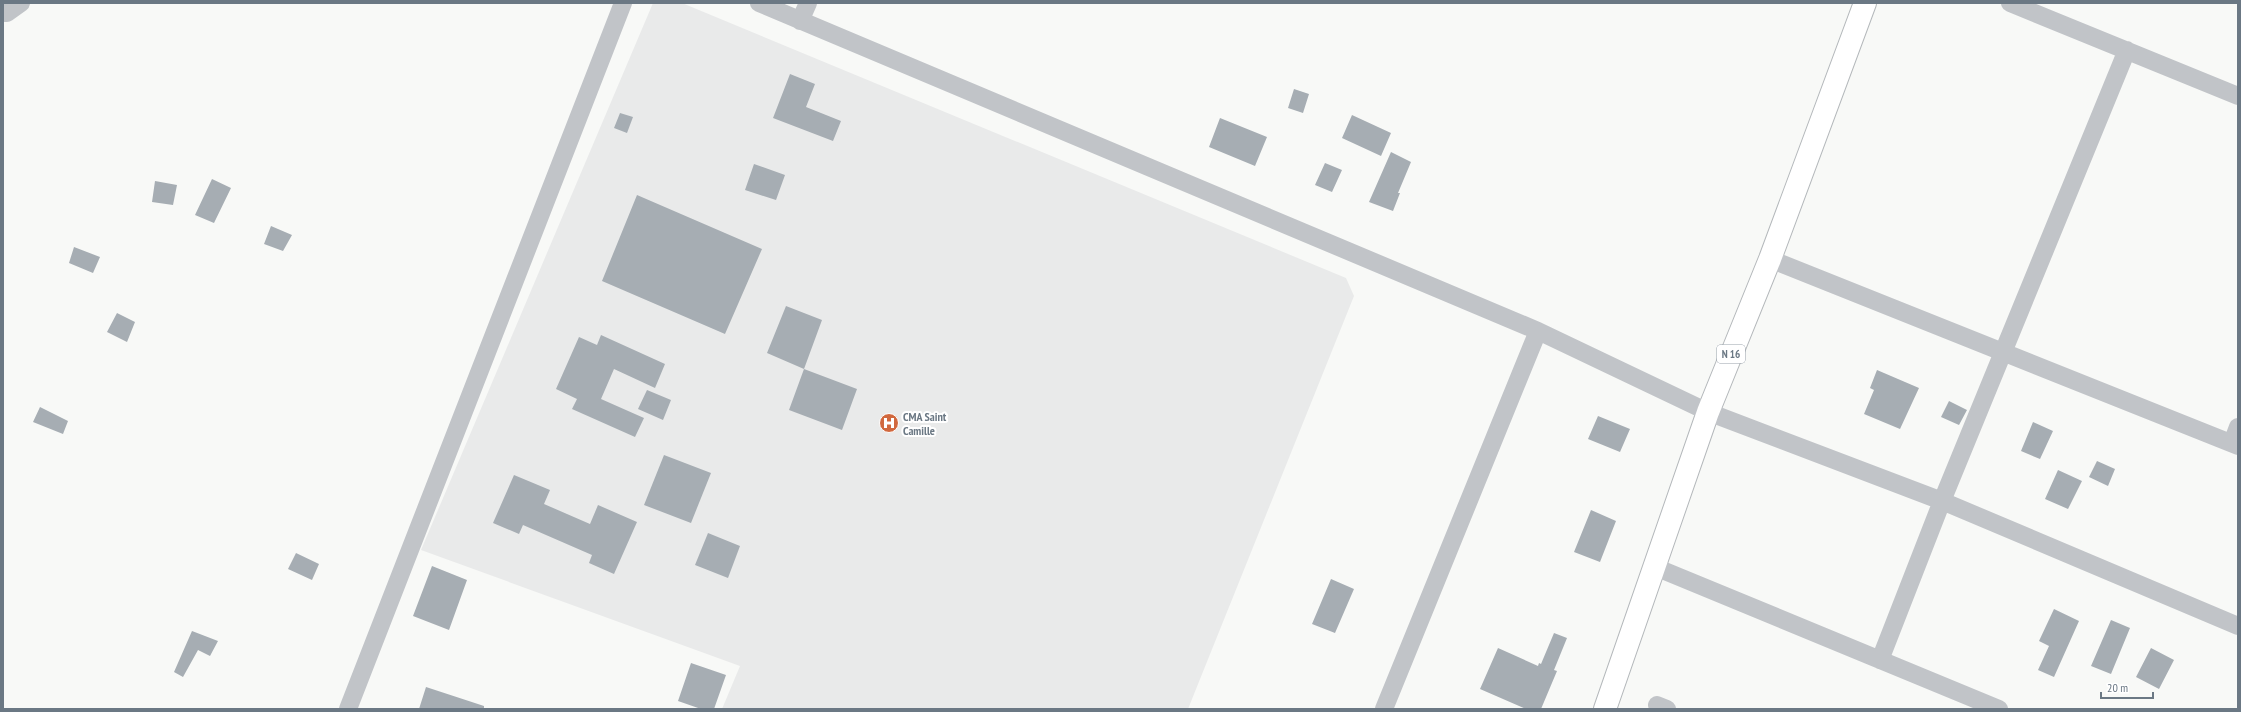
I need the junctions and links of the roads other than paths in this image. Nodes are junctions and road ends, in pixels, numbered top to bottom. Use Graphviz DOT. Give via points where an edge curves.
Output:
graph roads {
  1 [pos="21,3"];
  2 [pos="623,3"];
  3 [pos="759,3"];
  4 [pos="808,3"];
  5 [pos="1865,3"];
  6 [pos="2010,3"];
  7 [pos="3,13"];
  8 [pos="800,20"];
  9 [pos="2127,50"];
  10 [pos="2238,96"];
  11 [pos="1770,259"];
  12 [pos="1538,331"];
  13 [pos="2003,351"];
  14 [pos="1708,412"];
  15 [pos="2236,439"];
  16 [pos="1942,500"];
  17 [pos="1655,567"];
  18 [pos="2238,626"];
  19 [pos="1880,660"];
  20 [pos="348,709"];
  21 [pos="1384,709"];
  22 [pos="1605,709"];
  23 [pos="1999,709"];
  1 -- 7 [label="street"];
  2 -- 20 [label="street"];
  3 -- 8 [label="street"];
  4 -- 8 [label="street"];
  5 -- 11 [label="highway, N 16"];
  6 -- 9 [label="street"];
  8 -- 12 [label="street"];
  9 -- 10 [label="street"];
  9 -- 13 [label="street"];
  11 -- 13 [label="street"];
  11 -- 14 [label="highway, N 16"];
  12 -- 14 [label="street"];
  12 -- 21 [label="street"];
  13 -- 15 [label="street"];
  13 -- 16 [label="street"];
  14 -- 16 [label="street"];
  14 -- 17 [label="highway, N 16"];
  16 -- 18 [label="street"];
  16 -- 19 [label="street"];
  17 -- 19 [label="street"];
  17 -- 22 [label="highway, N 16"];
  19 -- 23 [label="street"];
}
